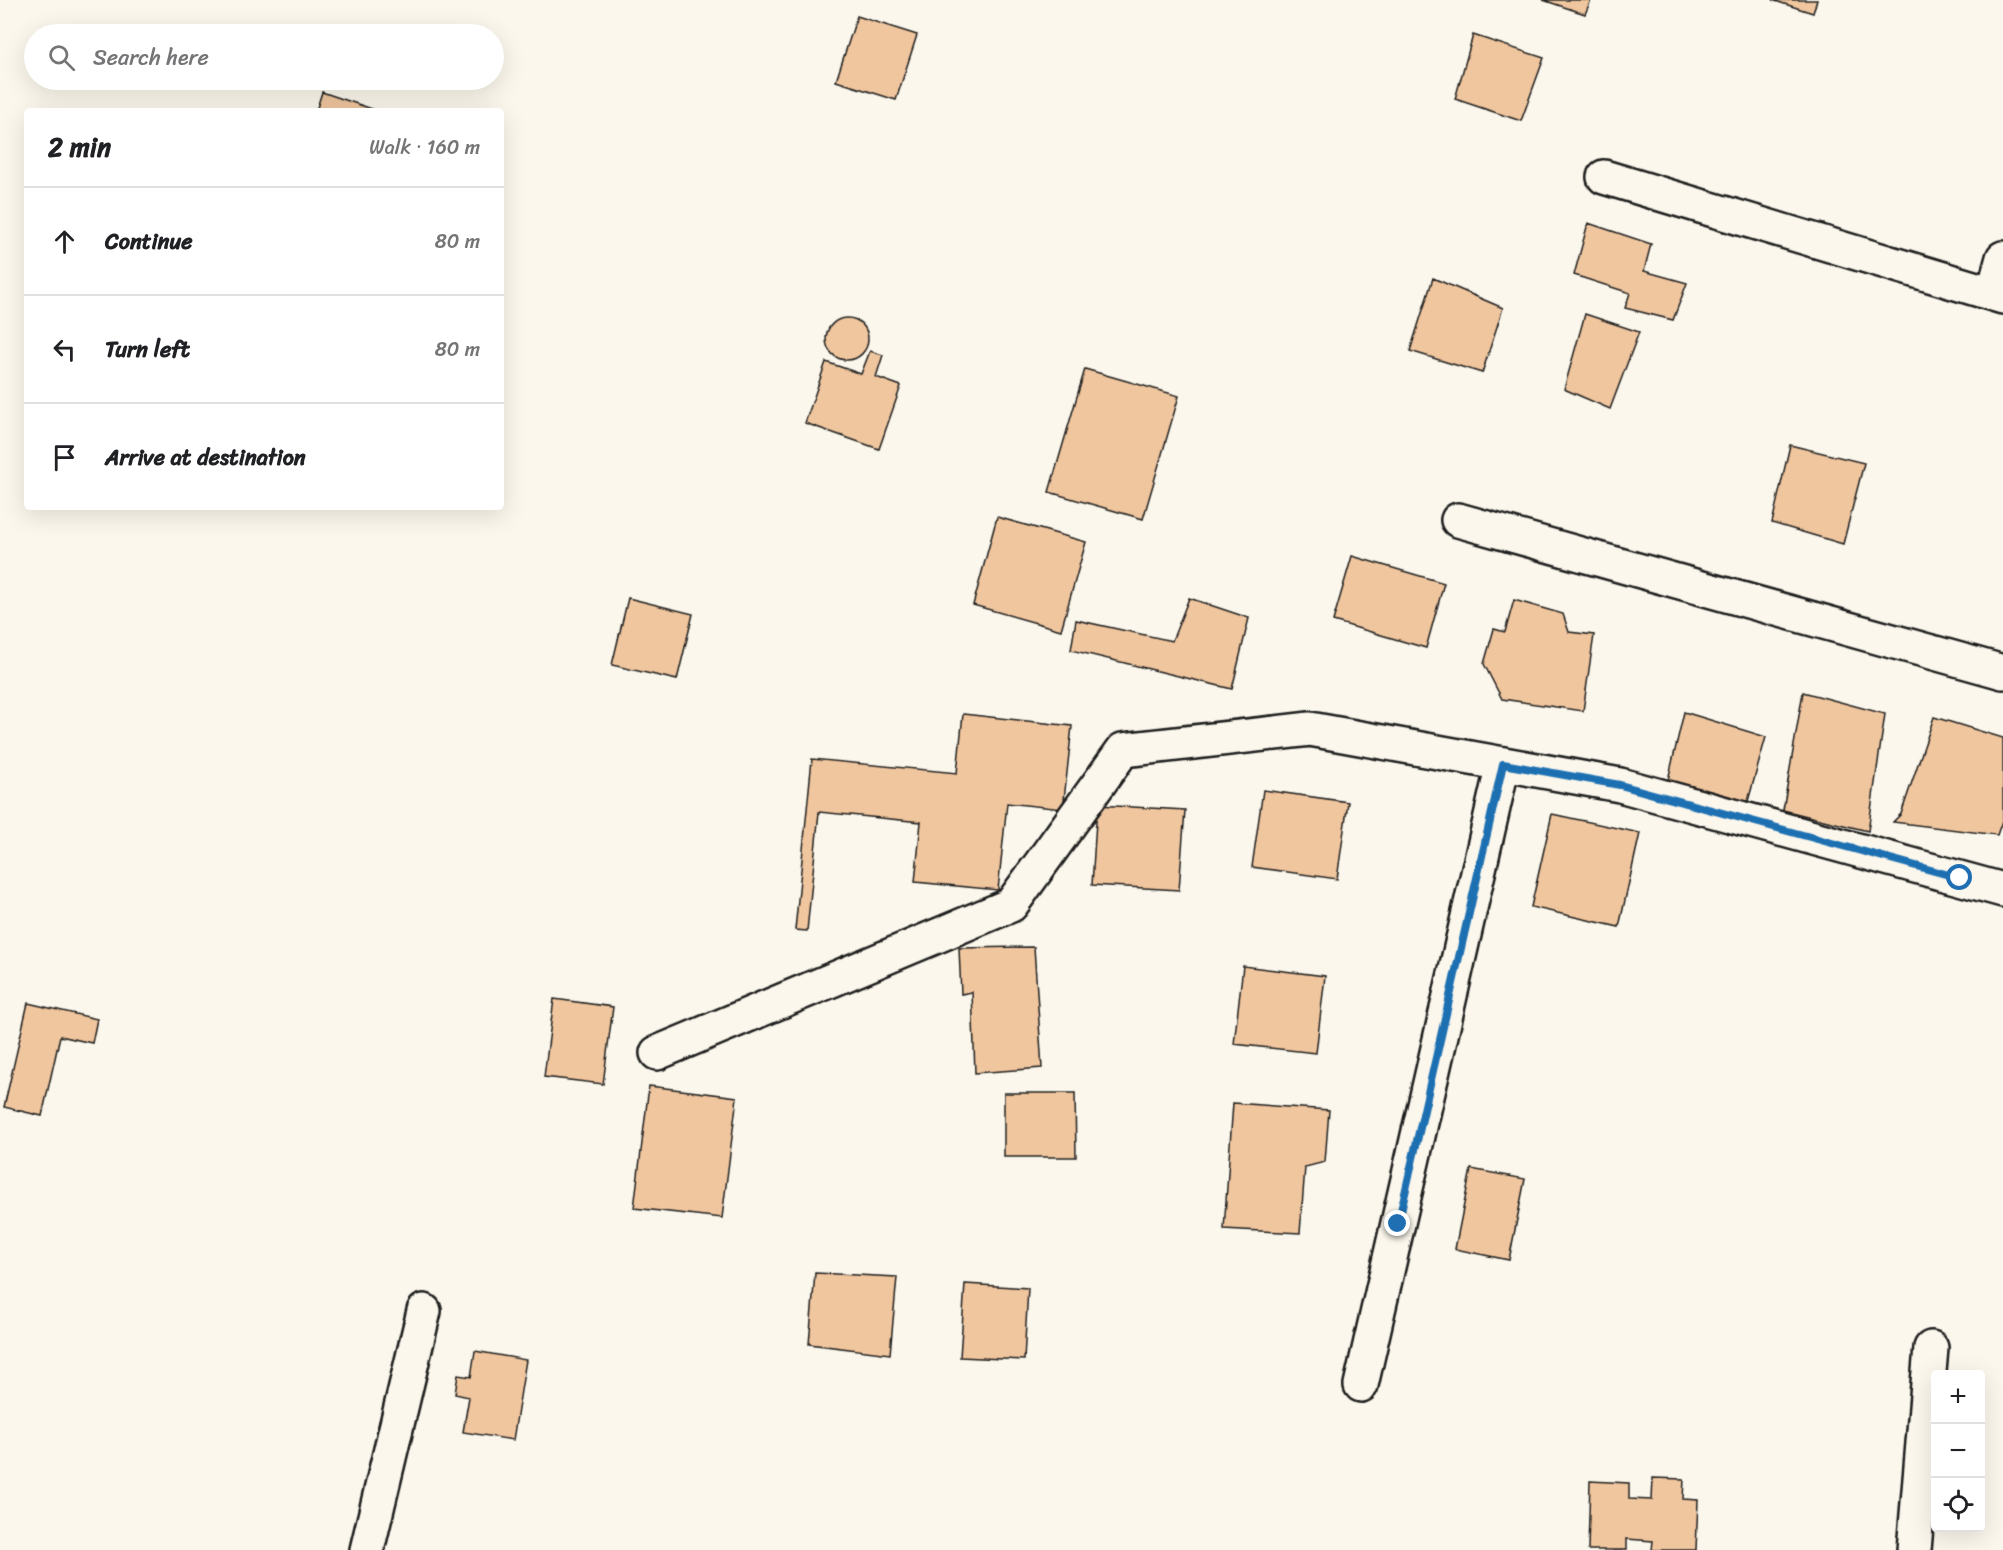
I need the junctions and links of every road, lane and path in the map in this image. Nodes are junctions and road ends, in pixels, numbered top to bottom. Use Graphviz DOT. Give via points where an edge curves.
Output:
graph roads {
  1 [pos="1604,177"];
  2 [pos="2003,258"];
  3 [pos="1998,295"];
  4 [pos="1458,520"];
  5 [pos="2003,672"];
  6 [pos="1503,764"];
  7 [pos="2003,890"];
  8 [pos="657,1053"];
  9 [pos="424,1311"];
  10 [pos="1931,1348"];
  11 [pos="1361,1385"];
  12 [pos="367,1550"];
  13 [pos="1914,1550"];
  1 -- 3 [label="street"];
  2 -- 3 [label="street"];
  4 -- 5 [label="street"];
  6 -- 7 [label="street" via="1620,785"];
  6 -- 8 [label="street" via="1310,729 1123,750 1011,905"];
  6 -- 11 [label="street"];
  9 -- 12 [label="street"];
  10 -- 13 [label="street"];
}
